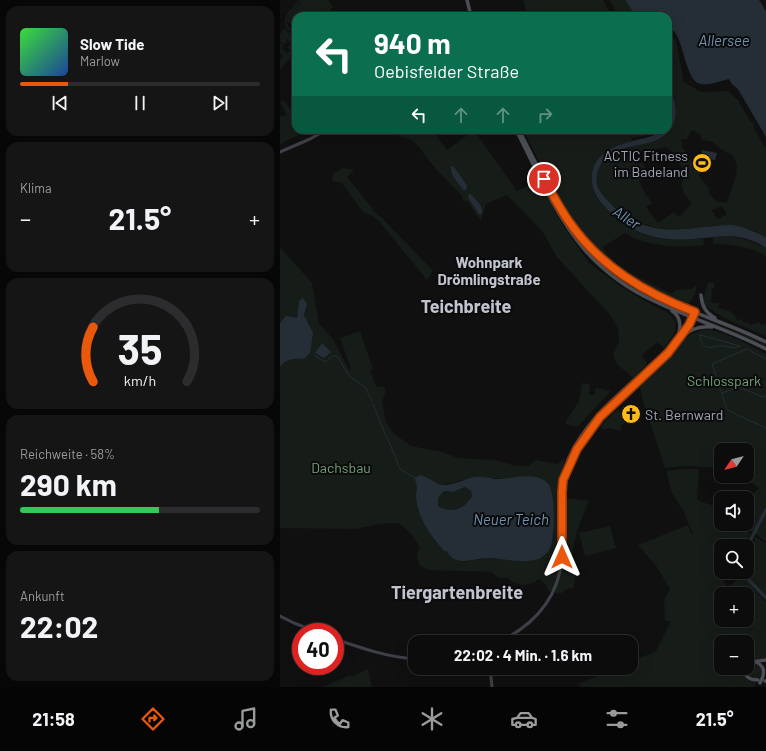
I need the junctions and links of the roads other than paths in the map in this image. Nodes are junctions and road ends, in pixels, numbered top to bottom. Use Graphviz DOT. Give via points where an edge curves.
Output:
graph roads {
  1 [pos="466,0"];
  2 [pos="469,12"];
  3 [pos="319,134"];
  4 [pos="518,134"];
  5 [pos="521,134"];
  6 [pos="280,152"];
  7 [pos="702,295"];
  8 [pos="666,307"];
  9 [pos="693,311"];
  10 [pos="691,317"];
  11 [pos="725,324"];
  12 [pos="717,327"];
  13 [pos="679,333"];
  14 [pos="678,341"];
  15 [pos="766,342"];
  16 [pos="766,350"];
  17 [pos="582,438"];
  18 [pos="280,616"];
  19 [pos="294,623"];
  20 [pos="511,635"];
  21 [pos="344,642"];
  22 [pos="408,658"];
  23 [pos="766,660"];
  24 [pos="756,662"];
  25 [pos="766,672"];
  26 [pos="491,675"];
  27 [pos="746,675"];
  28 [pos="764,680"];
  29 [pos="758,683"];
  30 [pos="492,687"];
  1 -- 2 [label="main road"];
  3 -- 6 [label="street"];
  4 -- 8 [label="main road" via="566,225 585,250 601,267 622,283"];
  5 -- 9 [label="main road" via="565,215 589,247 613,269 634,283"];
  7 -- 11 [label="main road" via="705,310"];
  8 -- 10 [label="main road"];
  8 -- 13 [label="main road" via="678,316"];
  9 -- 10 [label="street"];
  9 -- 11 [label="main road"];
  10 -- 12 [label="main road"];
  10 -- 13 [label="street"];
  10 -- 14 [label="street"];
  11 -- 15 [label="main road"];
  12 -- 14 [label="main road" via="697,327"];
  12 -- 16 [label="main road"];
  13 -- 17 [label="street" via="657,359 597,415"];
  14 -- 17 [label="street"];
  17 -- 20 [label="street" via="563,480 562,557 555,589 548,602 529,623"];
  18 -- 19 [label="street"];
  21 -- 22 [label="street"];
  23 -- 24 [label="main road"];
  24 -- 28 [label="main road" via="763,667"];
  25 -- 28 [label="main road"];
  26 -- 30 [label="street"];
  27 -- 29 [label="main road"];
  28 -- 29 [label="main road, bridge"];
}
